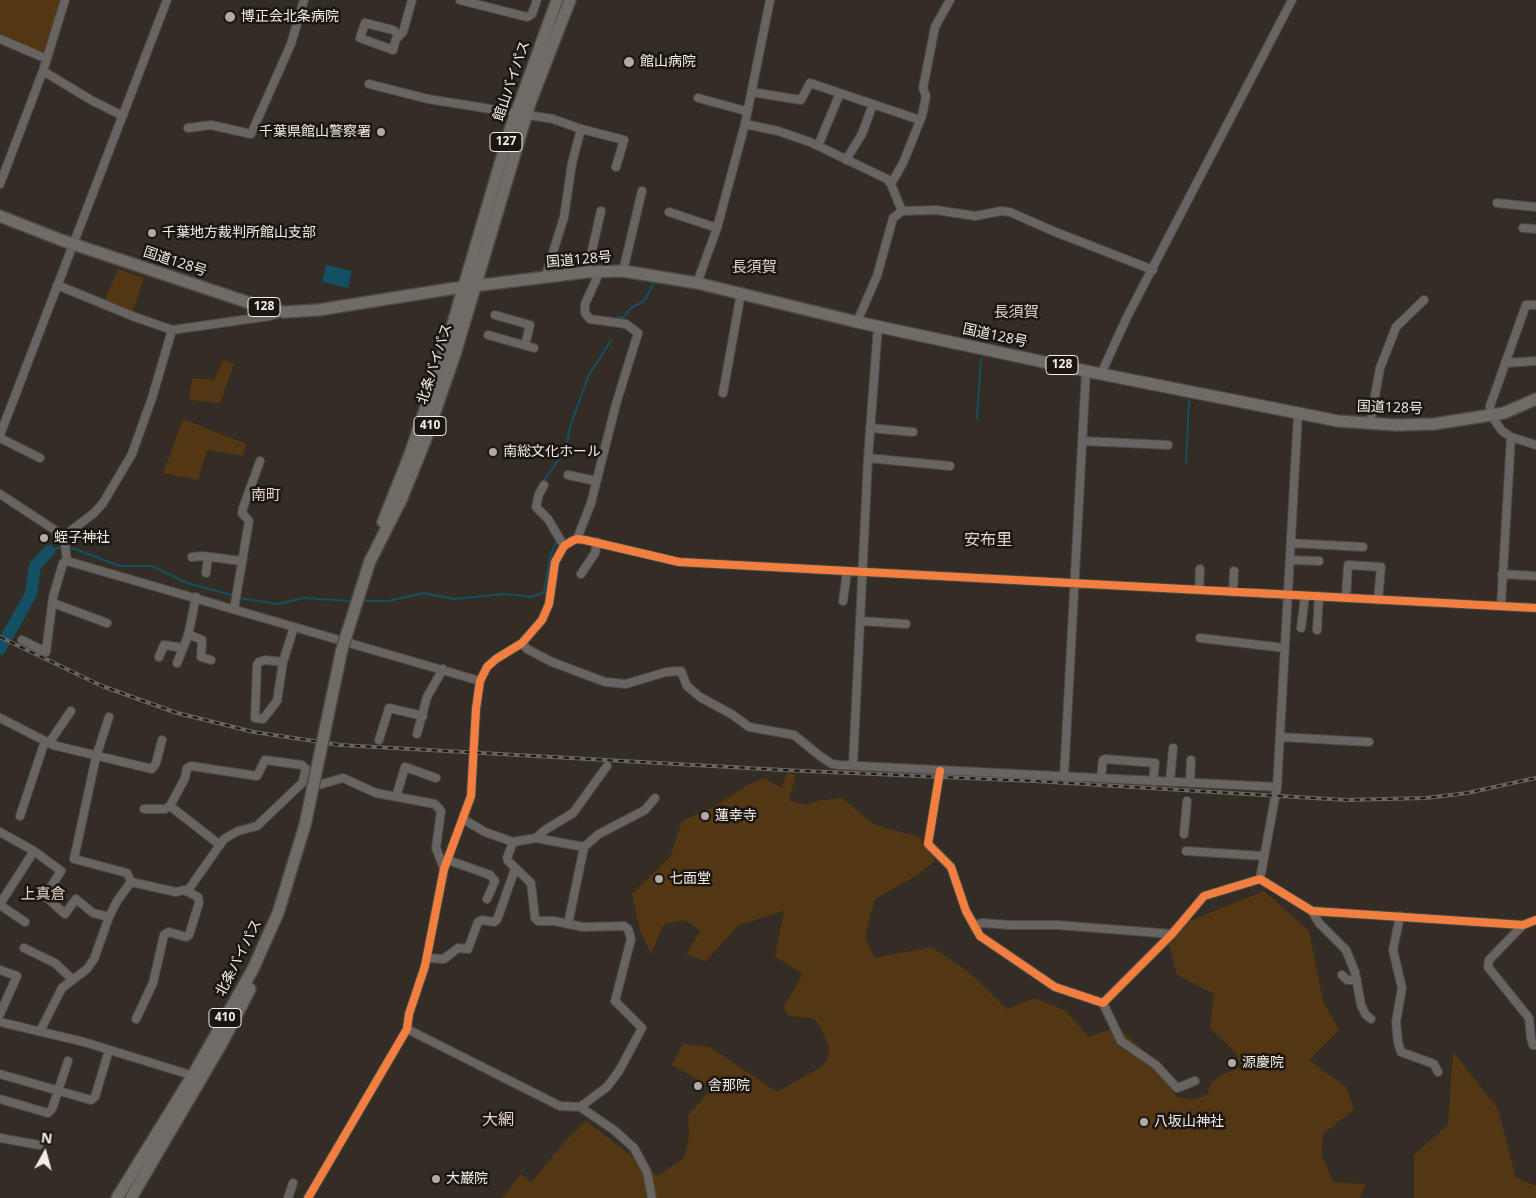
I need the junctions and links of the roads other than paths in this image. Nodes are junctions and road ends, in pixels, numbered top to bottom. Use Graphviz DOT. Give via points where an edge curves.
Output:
graph roads {
  1 [pos="65,0"];
  2 [pos="167,0"];
  3 [pos="304,0"];
  4 [pos="412,0"];
  5 [pos="460,0"];
  6 [pos="537,0"];
  7 [pos="557,0"];
  8 [pos="570,0"];
  9 [pos="770,0"];
  10 [pos="950,0"];
  11 [pos="1292,0"];
  12 [pos="399,35"];
  13 [pos="0,39"];
  14 [pos="47,59"];
  15 [pos="43,71"];
  16 [pos="369,84"];
  17 [pos="751,92"];
  18 [pos="840,93"];
  19 [pos="698,98"];
  20 [pos="873,104"];
  21 [pos="746,111"];
  22 [pos="521,115"];
  23 [pos="123,116"];
  24 [pos="920,120"];
  25 [pos="745,124"];
  26 [pos="188,128"];
  27 [pos="582,129"];
  28 [pos="818,146"];
  29 [pos="846,160"];
  30 [pos="616,167"];
  31 [pos="0,184"];
  32 [pos="891,184"];
  33 [pos="642,191"];
  34 [pos="1497,203"];
  35 [pos="1536,207"];
  36 [pos="601,211"];
  37 [pos="669,212"];
  38 [pos="902,212"];
  39 [pos="0,216"];
  40 [pos="717,228"];
  41 [pos="1523,228"];
  42 [pos="1536,229"];
  43 [pos="73,244"];
  44 [pos="1153,270"];
  45 [pos="600,271"];
  46 [pos="623,271"];
  47 [pos="587,272"];
  48 [pos="545,278"];
  49 [pos="697,282"];
  50 [pos="58,285"];
  51 [pos="475,285"];
  52 [pos="463,287"];
  53 [pos="741,293"];
  54 [pos="1424,300"];
  55 [pos="1536,305"];
  56 [pos="284,312"];
  57 [pos="495,315"];
  58 [pos="857,322"];
  59 [pos="878,326"];
  60 [pos="172,330"];
  61 [pos="488,335"];
  62 [pos="524,345"];
  63 [pos="534,348"];
  64 [pos="1536,361"];
  65 [pos="1504,363"];
  66 [pos="1086,371"];
  67 [pos="1101,374"];
  68 [pos="723,393"];
  69 [pos="1536,399"];
  70 [pos="1298,414"];
  71 [pos="1491,415"];
  72 [pos="1370,424"];
  73 [pos="2,425"];
  74 [pos="870,428"];
  75 [pos="913,432"];
  76 [pos="0,437"];
  77 [pos="1510,437"];
  78 [pos="1083,441"];
  79 [pos="1168,445"];
  80 [pos="1536,445"];
  81 [pos="40,458"];
  82 [pos="868,458"];
  83 [pos="260,460"];
  84 [pos="950,466"];
  85 [pos="568,475"];
  86 [pos="596,481"];
  87 [pos="544,485"];
  88 [pos="0,494"];
  89 [pos="64,539"];
  90 [pos="577,539"];
  91 [pos="597,542"];
  92 [pos="1292,543"];
  93 [pos="564,546"];
  94 [pos="1363,547"];
  95 [pos="208,556"];
  96 [pos="192,557"];
  97 [pos="67,560"];
  98 [pos="1290,560"];
  99 [pos="242,561"];
  100 [pos="370,561"];
  101 [pos="1319,561"];
  102 [pos="1200,569"];
  103 [pos="1234,571"];
  104 [pos="847,572"];
  105 [pos="863,572"];
  106 [pos="206,573"];
  107 [pos="581,574"];
  108 [pos="1502,574"];
  109 [pos="1536,576"];
  110 [pos="1075,584"];
  111 [pos="1199,590"];
  112 [pos="1233,592"];
  113 [pos="1287,595"];
  114 [pos="1305,596"];
  115 [pos="1318,596"];
  116 [pos="196,598"];
  117 [pos="1346,598"];
  118 [pos="1378,600"];
  119 [pos="844,601"];
  120 [pos="53,603"];
  121 [pos="235,605"];
  122 [pos="1501,606"];
  123 [pos="1536,608"];
  124 [pos="861,621"];
  125 [pos="107,624"];
  126 [pos="906,624"];
  127 [pos="294,627"];
  128 [pos="1301,628"];
  129 [pos="1317,630"];
  130 [pos="188,634"];
  131 [pos="1200,638"];
  132 [pos="22,640"];
  133 [pos="522,643"];
  134 [pos="183,648"];
  135 [pos="1285,648"];
  136 [pos="158,657"];
  137 [pos="211,660"];
  138 [pos="283,662"];
  139 [pos="177,663"];
  140 [pos="443,669"];
  141 [pos="480,681"];
  142 [pos="71,711"];
  143 [pos="423,716"];
  144 [pos="109,717"];
  145 [pos="0,718"];
  146 [pos="417,734"];
  147 [pos="1281,737"];
  148 [pos="162,740"];
  149 [pos="379,740"];
  150 [pos="47,742"];
  151 [pos="1369,742"];
  152 [pos="1173,748"];
  153 [pos="96,757"];
  154 [pos="1191,760"];
  155 [pos="853,765"];
  156 [pos="607,766"];
  157 [pos="940,771"];
  158 [pos="1064,777"];
  159 [pos="436,778"];
  160 [pos="1101,778"];
  161 [pos="1153,781"];
  162 [pos="1170,782"];
  163 [pos="302,783"];
  164 [pos="1190,783"];
  165 [pos="1277,787"];
  166 [pos="396,798"];
  167 [pos="655,798"];
  168 [pos="1187,801"];
  169 [pos="170,806"];
  170 [pos="144,809"];
  171 [pos="20,816"];
  172 [pos="463,819"];
  173 [pos="1,834"];
  174 [pos="1184,834"];
  175 [pos="536,838"];
  176 [pos="514,842"];
  177 [pos="220,845"];
  178 [pos="584,847"];
  179 [pos="34,851"];
  180 [pos="1186,851"];
  181 [pos="1264,856"];
  182 [pos="448,860"];
  183 [pos="444,869"];
  184 [pos="515,869"];
  185 [pos="1260,878"];
  186 [pos="131,882"];
  187 [pos="184,890"];
  188 [pos="487,899"];
  189 [pos="0,904"];
  190 [pos="1312,911"];
  191 [pos="1400,916"];
  192 [pos="109,917"];
  193 [pos="1536,920"];
  194 [pos="25,922"];
  195 [pos="568,924"];
  196 [pos="976,925"];
  197 [pos="1523,926"];
  198 [pos="1172,934"];
  199 [pos="24,948"];
  200 [pos="427,958"];
  201 [pos="0,970"];
  202 [pos="1342,975"];
  203 [pos="72,979"];
  204 [pos="1357,980"];
  205 [pos="2,1003"];
  206 [pos="1104,1003"];
  207 [pos="0,1014"];
  208 [pos="136,1019"];
  209 [pos="1371,1019"];
  210 [pos="0,1022"];
  211 [pos="407,1029"];
  212 [pos="40,1031"];
  213 [pos="1536,1045"];
  214 [pos="109,1050"];
  215 [pos="68,1061"];
  216 [pos="1438,1072"];
  217 [pos="0,1074"];
  218 [pos="196,1077"];
  219 [pos="1195,1081"];
  220 [pos="58,1091"];
  221 [pos="0,1099"];
  222 [pos="580,1107"];
  223 [pos="0,1138"];
  224 [pos="39,1145"];
  225 [pos="293,1183"];
  226 [pos="117,1198"];
  227 [pos="131,1198"];
  228 [pos="288,1198"];
  229 [pos="308,1198"];
  230 [pos="652,1198"];
  1 -- 14 [label="street"];
  2 -- 23 [label="street"];
  3 -- 26 [label="street" via="291,44 251,134 211,125"];
  4 -- 12 [label="street" via="403,32"];
  5 -- 6 [label="street" via="527,17 532,14"];
  7 -- 22 [label="highway, 館山バイパス / 127"];
  8 -- 22 [label="highway, 館山バイパス / 127"];
  9 -- 17 [label="street"];
  10 -- 24 [label="street" via="935,27 922,88 926,96"];
  11 -- 44 [label="street"];
  12 -- 12 [label="street" via="393,50 360,38 365,23 393,30"];
  13 -- 14 [label="street"];
  14 -- 15 [label="street"];
  15 -- 23 [label="street"];
  15 -- 31 [label="street"];
  16 -- 22 [label="street" via="428,99"];
  17 -- 18 [label="street" via="801,100 810,83"];
  17 -- 21 [label="street"];
  18 -- 20 [label="street"];
  18 -- 28 [label="street"];
  19 -- 21 [label="street"];
  20 -- 24 [label="street"];
  20 -- 29 [label="street" via="862,134"];
  21 -- 25 [label="street"];
  22 -- 27 [label="street"];
  22 -- 51 [label="highway, 館山バイパス / 127"];
  22 -- 52 [label="highway, 館山バイパス / 127"];
  23 -- 43 [label="street"];
  24 -- 32 [label="street"];
  25 -- 28 [label="street" via="778,131"];
  25 -- 40 [label="street"];
  27 -- 30 [label="street" via="624,140"];
  27 -- 48 [label="street" via="572,163 564,217"];
  28 -- 29 [label="street"];
  29 -- 32 [label="street" via="887,179"];
  32 -- 38 [label="street"];
  33 -- 46 [label="street"];
  34 -- 35 [label="street"];
  36 -- 47 [label="street"];
  37 -- 40 [label="street"];
  38 -- 44 [label="street" via="936,210 975,216 1010,212"];
  38 -- 58 [label="street" via="893,218 877,276"];
  39 -- 43 [label="highway, 国道128号 / 128"];
  40 -- 49 [label="street"];
  41 -- 42 [label="street"];
  43 -- 50 [label="street"];
  43 -- 56 [label="highway, 国道128号 / 128"];
  44 -- 67 [label="street"];
  45 -- 46 [label="highway, 国道128号 / 128"];
  45 -- 47 [label="highway, 国道128号 / 128"];
  45 -- 86 [label="street" via="585,304 585,313 590,319 626,324 638,333"];
  46 -- 49 [label="highway, 国道128号 / 128"];
  47 -- 48 [label="highway, 国道128号 / 128"];
  48 -- 51 [label="highway, 国道128号 / 128"];
  49 -- 53 [label="highway, 国道128号 / 128"];
  50 -- 60 [label="street"];
  50 -- 73 [label="street"];
  51 -- 52 [label="highway, 128"];
  51 -- 100 [label="highway, 北条バイパス / 410" via="412,477"];
  52 -- 56 [label="highway, 国道128号 / 128" via="318,310"];
  52 -- 100 [label="highway, 北条バイパス / 410" via="424,411"];
  53 -- 58 [label="highway, 国道128号 / 128"];
  53 -- 68 [label="street"];
  54 -- 72 [label="street" via="1396,327 1380,368"];
  55 -- 65 [label="street" via="1526,305"];
  56 -- 60 [label="street"];
  57 -- 62 [label="street" via="530,325"];
  58 -- 59 [label="highway, 国道128号 / 128"];
  59 -- 66 [label="highway, 国道128号 / 128"];
  59 -- 74 [label="street"];
  60 -- 89 [label="street" via="137,442 113,488 94,513"];
  61 -- 62 [label="street"];
  62 -- 63 [label="street"];
  64 -- 65 [label="street"];
  65 -- 71 [label="street" via="1491,398"];
  66 -- 67 [label="highway, 国道128号 / 128"];
  66 -- 78 [label="street"];
  67 -- 70 [label="highway, 国道128号 / 128"];
  69 -- 71 [label="highway, 国道128号 / 128"];
  70 -- 72 [label="highway, 国道128号 / 128"];
  70 -- 92 [label="street"];
  71 -- 72 [label="highway, 国道128号 / 128" via="1434,424"];
  71 -- 77 [label="street" via="1497,426"];
  73 -- 76 [label="street"];
  74 -- 75 [label="street"];
  74 -- 82 [label="street"];
  76 -- 81 [label="street"];
  77 -- 80 [label="street"];
  77 -- 108 [label="street"];
  78 -- 79 [label="street"];
  78 -- 110 [label="street"];
  82 -- 84 [label="street"];
  82 -- 105 [label="street"];
  83 -- 99 [label="street" via="242,513 249,521"];
  85 -- 86 [label="street"];
  86 -- 90 [label="street"];
  87 -- 93 [label="street" via="538,494 536,507 548,519"];
  88 -- 89 [label="street"];
  89 -- 97 [label="street"];
  90 -- 91 [label="street"];
  90 -- 93 [label="street"];
  91 -- 104 [label="street" via="679,562"];
  91 -- 107 [label="street" via="595,553"];
  92 -- 94 [label="street"];
  92 -- 98 [label="street"];
  93 -- 133 [label="street" via="554,562 549,604 542,620"];
  95 -- 96 [label="street"];
  95 -- 99 [label="street"];
  95 -- 106 [label="street"];
  97 -- 116 [label="street"];
  97 -- 120 [label="street" via="63,563"];
  98 -- 101 [label="street"];
  98 -- 113 [label="street"];
  99 -- 121 [label="street"];
  100 -- 218 [label="highway, 北条バイパス / 410, bridge" via="342,649 295,874 275,932 245,1000"];
  102 -- 111 [label="street"];
  103 -- 112 [label="street"];
  104 -- 105 [label="street"];
  104 -- 119 [label="street"];
  105 -- 110 [label="street"];
  105 -- 124 [label="street"];
  108 -- 109 [label="street"];
  108 -- 122 [label="street"];
  110 -- 111 [label="street"];
  110 -- 158 [label="street"];
  111 -- 112 [label="street"];
  112 -- 113 [label="street"];
  113 -- 114 [label="street"];
  113 -- 135 [label="street"];
  114 -- 115 [label="street"];
  114 -- 128 [label="street"];
  115 -- 117 [label="street"];
  115 -- 129 [label="street"];
  116 -- 121 [label="street"];
  116 -- 130 [label="street"];
  117 -- 118 [label="street"];
  117 -- 118 [label="street" via="1348,565 1381,567"];
  118 -- 122 [label="street"];
  120 -- 125 [label="street"];
  120 -- 132 [label="street" via="46,652"];
  121 -- 127 [label="street"];
  122 -- 123 [label="street"];
  124 -- 126 [label="street"];
  124 -- 155 [label="street"];
  127 -- 138 [label="street"];
  127 -- 140 [label="street"];
  130 -- 134 [label="street"];
  130 -- 137 [label="street" via="202,640 201,657"];
  131 -- 135 [label="street"];
  133 -- 141 [label="street" via="487,667"];
  133 -- 155 [label="street" via="552,662 605,682 626,684 681,671 687,686 696,694 749,727 790,733 832,764"];
  134 -- 136 [label="street" via="164,645"];
  134 -- 139 [label="street"];
  135 -- 147 [label="street"];
  138 -- 138 [label="street" via="277,701 263,719 255,718 257,665 265,660"];
  140 -- 141 [label="street"];
  140 -- 143 [label="street" via="427,698"];
  141 -- 172 [label="street" via="471,796"];
  142 -- 150 [label="street"];
  143 -- 146 [label="street"];
  143 -- 149 [label="street" via="389,708"];
  144 -- 153 [label="street"];
  145 -- 150 [label="street"];
  147 -- 151 [label="street"];
  147 -- 165 [label="street"];
  148 -- 153 [label="street" via="152,769"];
  150 -- 153 [label="street"];
  150 -- 171 [label="street"];
  152 -- 162 [label="street"];
  153 -- 186 [label="street" via="74,859 126,873"];
  154 -- 164 [label="street"];
  155 -- 157 [label="street"];
  156 -- 175 [label="street" via="573,813"];
  157 -- 158 [label="street"];
  157 -- 196 [label="street" via="928,844 951,867 966,911"];
  158 -- 160 [label="street"];
  159 -- 166 [label="street" via="405,767"];
  160 -- 161 [label="street"];
  160 -- 161 [label="street" via="1102,760 1105,759 1155,763"];
  161 -- 162 [label="street"];
  162 -- 164 [label="street"];
  163 -- 166 [label="street" via="318,785 349,778 376,793"];
  163 -- 169 [label="street" via="306,769 302,765 265,760 257,776 191,766 187,768"];
  163 -- 177 [label="street" via="257,826 238,831"];
  164 -- 165 [label="street"];
  165 -- 181 [label="street"];
  166 -- 183 [label="street" via="428,801 439,807 436,848"];
  167 -- 178 [label="street" via="645,810 599,834"];
  168 -- 174 [label="street"];
  169 -- 170 [label="street"];
  169 -- 177 [label="street"];
  172 -- 176 [label="street" via="485,832"];
  172 -- 182 [label="street"];
  173 -- 179 [label="street"];
  175 -- 176 [label="street"];
  175 -- 178 [label="street"];
  176 -- 184 [label="street" via="507,858"];
  177 -- 187 [label="street" via="189,889"];
  178 -- 195 [label="street"];
  179 -- 189 [label="street"];
  179 -- 192 [label="street" via="61,871 45,896 59,910 64,914 76,899 93,912"];
  180 -- 181 [label="street"];
  181 -- 185 [label="street"];
  182 -- 183 [label="street"];
  182 -- 188 [label="street" via="490,875 495,881"];
  183 -- 200 [label="street"];
  184 -- 195 [label="street" via="531,883 535,918"];
  184 -- 200 [label="street" via="497,920 478,922 468,949 458,948 444,959"];
  185 -- 190 [label="street"];
  185 -- 198 [label="street" via="1204,896"];
  186 -- 187 [label="street" via="176,892"];
  186 -- 192 [label="street" via="116,901"];
  187 -- 208 [label="street" via="198,897 199,903 189,935 169,932 164,935 153,983"];
  189 -- 194 [label="street"];
  190 -- 191 [label="street"];
  190 -- 204 [label="street" via="1318,923 1346,950"];
  191 -- 197 [label="street"];
  191 -- 216 [label="street" via="1393,950 1402,988 1396,1022 1398,1042 1401,1052 1434,1064"];
  192 -- 203 [label="street" via="94,959 87,969"];
  193 -- 197 [label="street"];
  195 -- 222 [label="street" via="624,926 628,929 631,939 615,1001 642,1028 615,1078"];
  196 -- 198 [label="street" via="1057,925"];
  196 -- 206 [label="street" via="980,936 987,942 1055,986"];
  197 -- 213 [label="street" via="1489,960 1488,967 1529,1018 1531,1038"];
  198 -- 206 [label="street"];
  199 -- 203 [label="street" via="55,963"];
  200 -- 211 [label="street"];
  201 -- 205 [label="street" via="17,976"];
  202 -- 204 [label="street" via="1347,980"];
  203 -- 212 [label="street" via="55,1000"];
  204 -- 209 [label="street" via="1362,1004"];
  205 -- 207 [label="street"];
  206 -- 219 [label="street" via="1121,1041 1156,1066 1177,1088"];
  210 -- 212 [label="street"];
  211 -- 222 [label="street" via="560,1106"];
  211 -- 229 [label="street"];
  212 -- 214 [label="street"];
  214 -- 218 [label="street"];
  214 -- 220 [label="street" via="93,1099"];
  215 -- 220 [label="street"];
  217 -- 220 [label="street"];
  218 -- 226 [label="highway, 北条バイパス / 410"];
  218 -- 227 [label="highway, 北条バイパス / 410"];
  220 -- 221 [label="street" via="48,1113"];
  222 -- 230 [label="street" via="634,1148 647,1172"];
  223 -- 224 [label="street"];
  225 -- 228 [label="street"];
}
